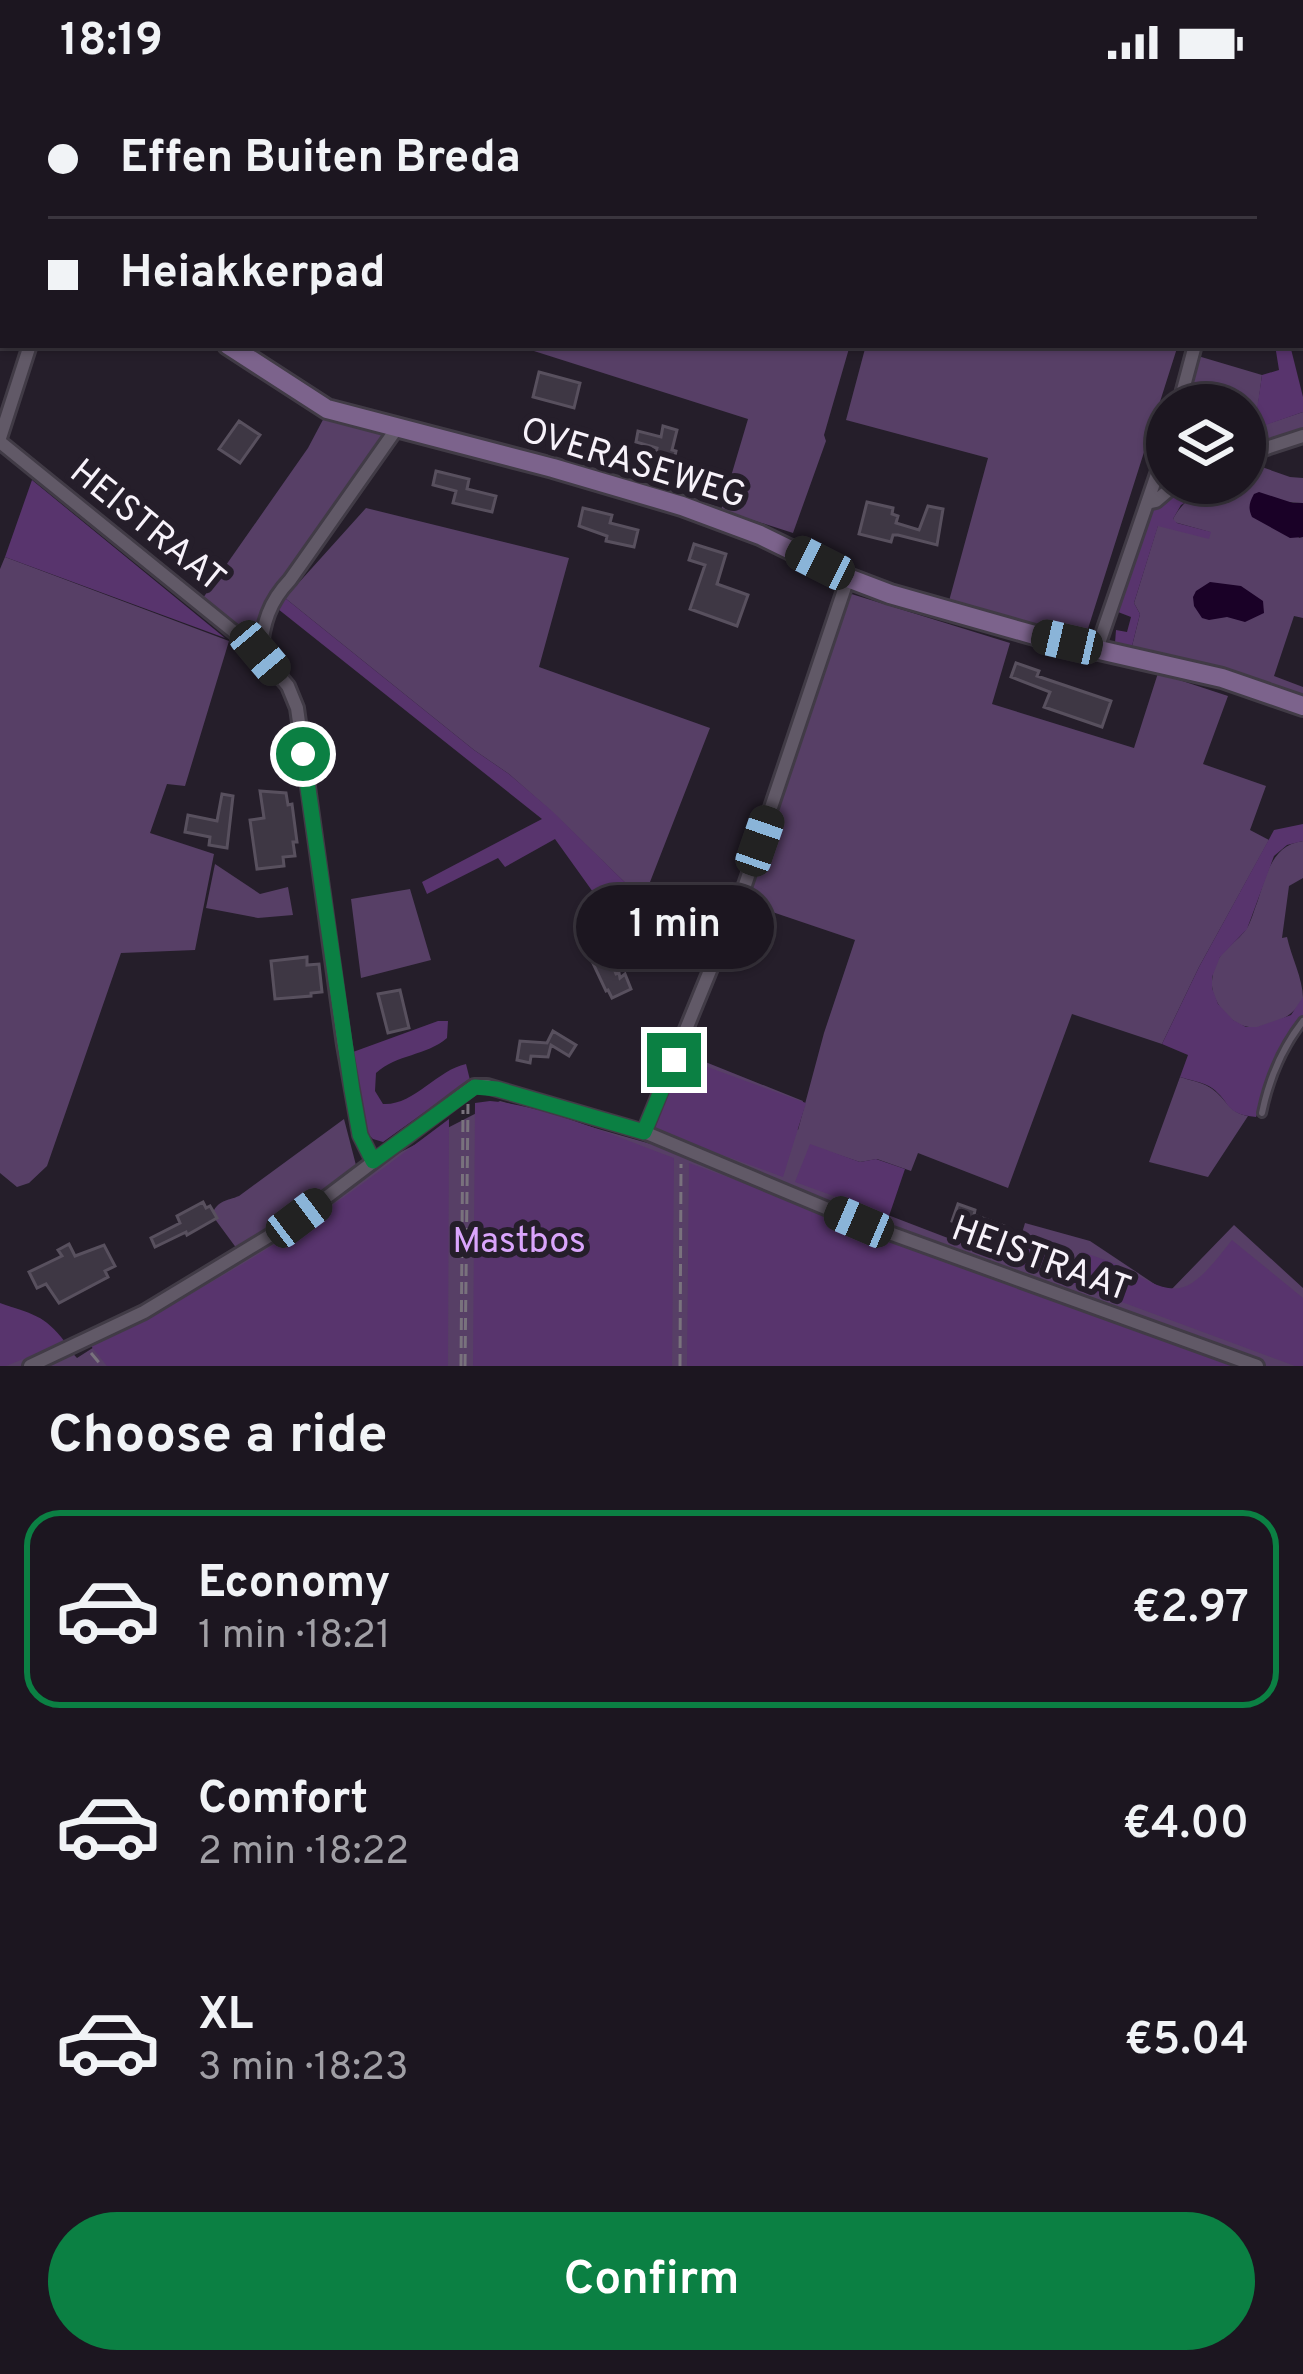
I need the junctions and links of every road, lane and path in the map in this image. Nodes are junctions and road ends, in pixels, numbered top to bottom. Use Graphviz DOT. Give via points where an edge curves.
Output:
graph roads {
  1 [pos="29,348"];
  2 [pos="233,348"];
  3 [pos="1194,348"];
  4 [pos="1185,384"];
  5 [pos="397,428"];
  6 [pos="1303,436"];
  7 [pos="0,440"];
  8 [pos="1266,448"];
  9 [pos="1147,504"];
  10 [pos="848,578"];
  11 [pos="1097,649"];
  12 [pos="260,653"];
  13 [pos="1303,706"];
  14 [pos="1303,1021"];
  15 [pos="466,1092"];
  16 [pos="1262,1113"];
  17 [pos="644,1132"];
  18 [pos="681,1147"];
  19 [pos="373,1161"];
  20 [pos="83,1342"];
  21 [pos="30,1366"];
  22 [pos="102,1366"];
  23 [pos="463,1366"];
  24 [pos="680,1366"];
  25 [pos="1257,1366"];
  1 -- 7 [label="street"];
  2 -- 5 [label="street, OVERASEWEG" via="328,409"];
  3 -- 4 [label="street"];
  5 -- 10 [label="street, OVERASEWEG" via="682,506"];
  5 -- 12 [label="street, HEISTRAAT" via="274,597"];
  6 -- 8 [label="street"];
  7 -- 12 [label="street, HEISTRAAT"];
  9 -- 11 [label="street"];
  10 -- 11 [label="street, OVERASEWEG"];
  10 -- 17 [label="street" via="745,885"];
  11 -- 13 [label="street, OVERASEWEG"];
  12 -- 19 [label="street, HEISTRAAT" via="297,708 344,1045 360,1135"];
  14 -- 16 [label="lane" via="1268,1082"];
  15 -- 17 [label="street, HEISTRAAT" via="487,1086"];
  15 -- 19 [label="street"];
  15 -- 23 [label="path"];
  17 -- 18 [label="street, HEISTRAAT"];
  18 -- 24 [label="path"];
  18 -- 25 [label="street, HEISTRAAT" via="859,1222"];
  19 -- 20 [label="street" via="299,1218"];
  20 -- 21 [label="street"];
  20 -- 22 [label="path"];
}
